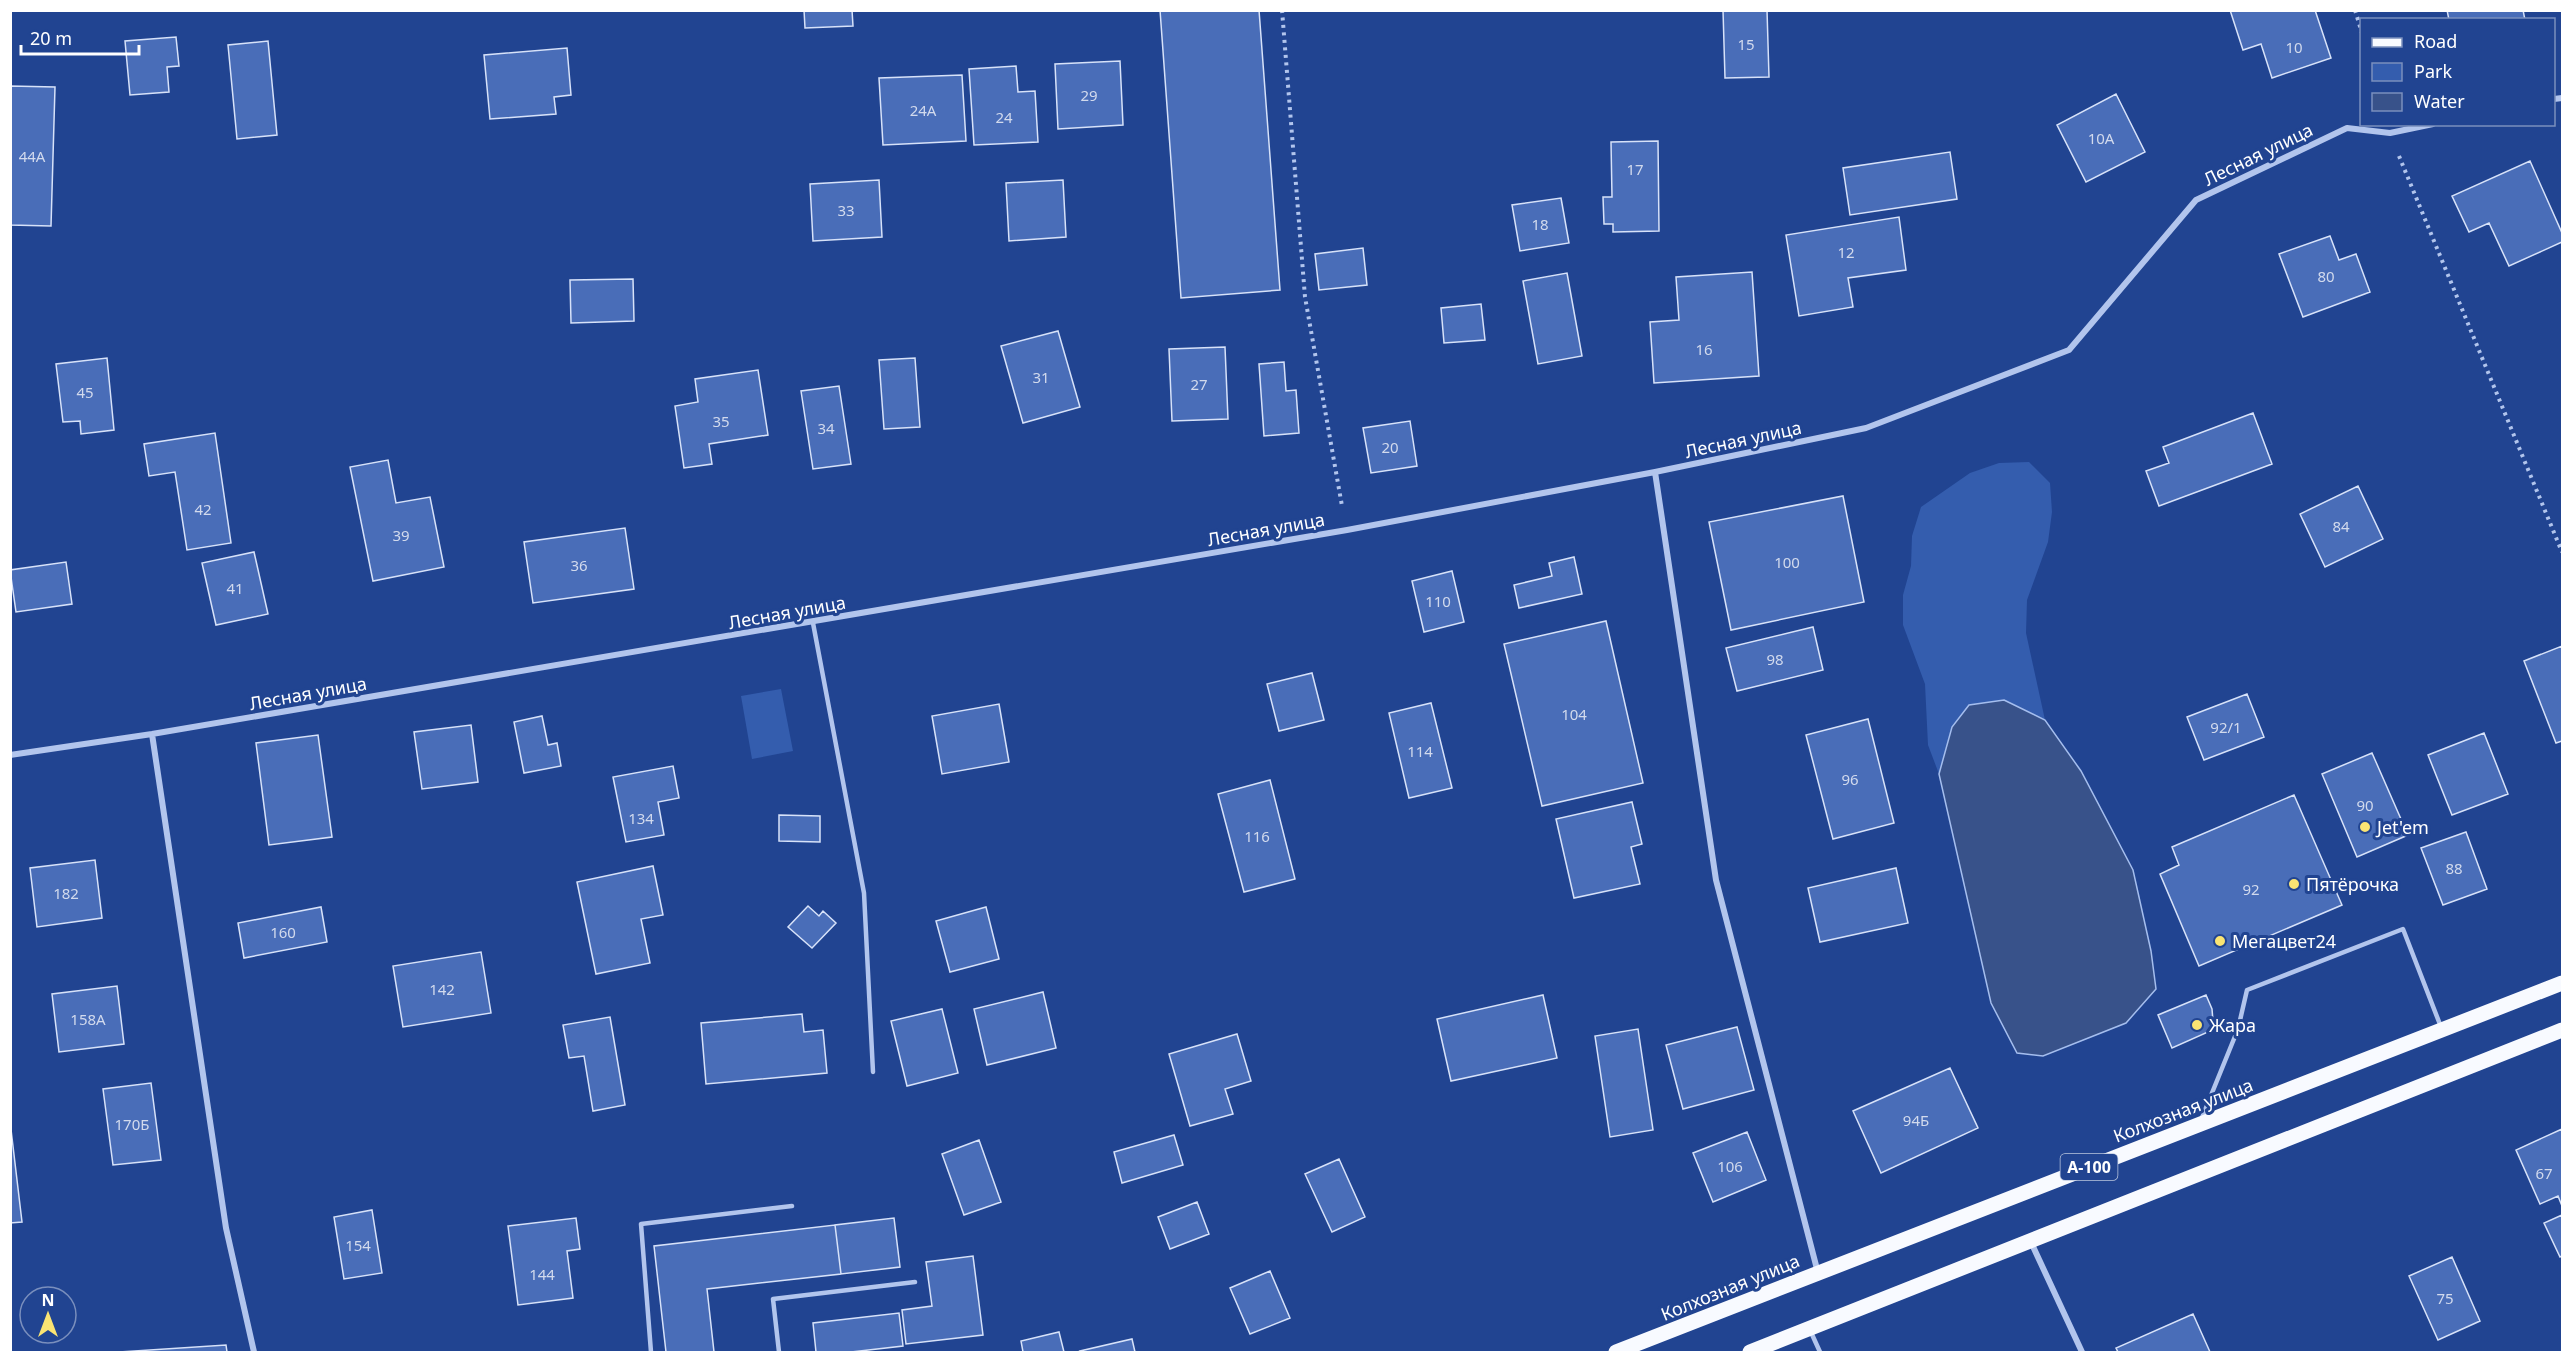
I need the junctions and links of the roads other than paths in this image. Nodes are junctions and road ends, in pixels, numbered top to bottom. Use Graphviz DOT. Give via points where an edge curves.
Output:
graph roads {
  1 [pos="2423,126"];
  2 [pos="1654,472"];
  3 [pos="813,623"];
  4 [pos="152,734"];
  5 [pos="10,755"];
  6 [pos="2562,983"];
  7 [pos="2442,1030"];
  8 [pos="2562,1030"];
  9 [pos="873,1071"];
  10 [pos="2199,1124"];
  11 [pos="792,1206"];
  12 [pos="2030,1240"];
  13 [pos="1818,1273"];
  14 [pos="915,1282"];
  15 [pos="1810,1328"];
  16 [pos="254,1353"];
  17 [pos="651,1353"];
  18 [pos="779,1353"];
  19 [pos="1616,1353"];
  20 [pos="1750,1353"];
  21 [pos="1820,1353"];
  22 [pos="2082,1353"];
  1 -- 2 [label="street, Лесная улица" via="2390,133 2347,128 2196,200 2069,350 1866,428"];
  2 -- 3 [label="street, Лесная улица"];
  2 -- 13 [label="street" via="1716,880"];
  3 -- 4 [label="street, Лесная улица"];
  3 -- 9 [label="lane" via="864,893"];
  4 -- 5 [label="street, Лесная улица"];
  4 -- 16 [label="street" via="226,1228"];
  6 -- 7 [label="main road, Колхозная улица / А-100"];
  7 -- 10 [label="main road, Колхозная улица / А-100"];
  7 -- 10 [label="lane" via="2403,929 2247,990 2238,1029"];
  8 -- 12 [label="main road, А-100"];
  10 -- 13 [label="main road, Колхозная улица / А-100"];
  11 -- 17 [label="lane" via="641,1224"];
  12 -- 15 [label="main road, А-100"];
  12 -- 22 [label="street"];
  13 -- 19 [label="main road, Колхозная улица / А-100"];
  14 -- 18 [label="lane" via="773,1299"];
  15 -- 20 [label="main road, А-100"];
  15 -- 21 [label="lane"];
}
